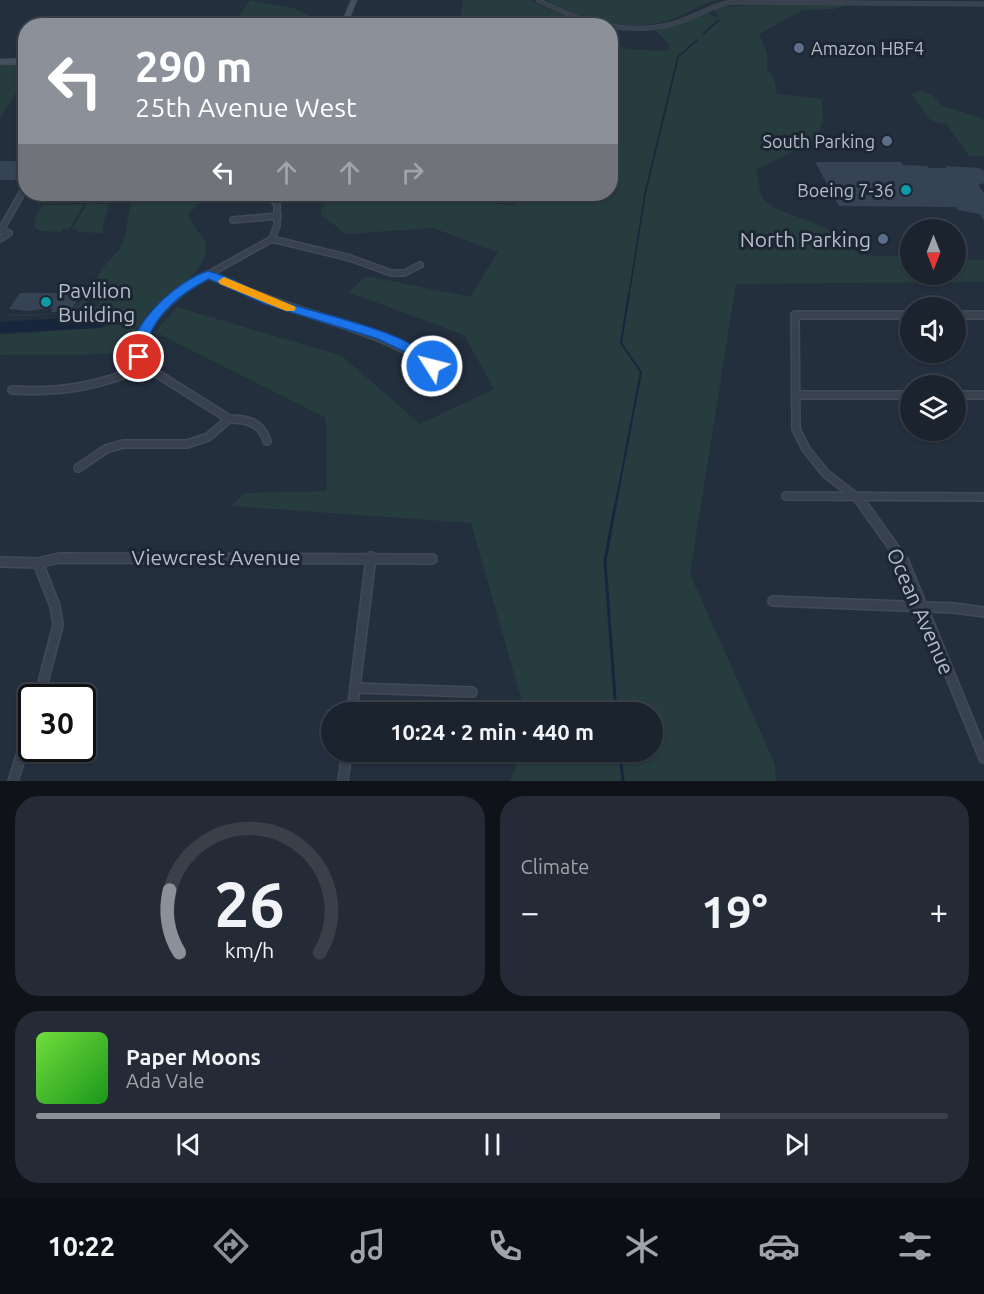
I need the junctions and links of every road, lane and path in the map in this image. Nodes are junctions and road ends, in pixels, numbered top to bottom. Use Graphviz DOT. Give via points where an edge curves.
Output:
graph roads {
  1 [pos="354,0"];
  2 [pos="538,0"];
  3 [pos="984,4"];
  4 [pos="346,18"];
  5 [pos="586,18"];
  6 [pos="618,23"];
  7 [pos="18,61"];
  8 [pos="0,62"];
  9 [pos="18,200"];
  10 [pos="275,201"];
  11 [pos="278,216"];
  12 [pos="234,220"];
  13 [pos="0,230"];
  14 [pos="0,239"];
  15 [pos="272,239"];
  16 [pos="420,265"];
  17 [pos="208,274"];
  18 [pos="900,315"];
  19 [pos="966,315"];
  20 [pos="984,315"];
  21 [pos="145,366"];
  22 [pos="432,366"];
  23 [pos="12,390"];
  24 [pos="797,395"];
  25 [pos="900,395"];
  26 [pos="966,395"];
  27 [pos="984,395"];
  28 [pos="229,419"];
  29 [pos="267,441"];
  30 [pos="78,468"];
  31 [pos="786,496"];
  32 [pos="856,497"];
  33 [pos="984,497"];
  34 [pos="371,557"];
  35 [pos="432,559"];
  36 [pos="0,562"];
  37 [pos="38,563"];
  38 [pos="773,601"];
  39 [pos="922,606"];
  40 [pos="984,612"];
  41 [pos="43,684"];
  42 [pos="356,688"];
  43 [pos="472,692"];
  44 [pos="354,702"];
  45 [pos="984,758"];
  46 [pos="19,762"];
  47 [pos="346,762"];
  48 [pos="13,781"];
  49 [pos="343,781"];
  1 -- 4 [label="street"];
  2 -- 5 [label="street" via="568,15"];
  3 -- 6 [label="street" via="732,2 707,6 673,23 641,27"];
  7 -- 8 [label="street"];
  9 -- 13 [label="street"];
  10 -- 11 [label="street"];
  11 -- 12 [label="street"];
  11 -- 15 [label="street"];
  13 -- 14 [label="street" via="9,233"];
  15 -- 16 [label="street" via="350,258 391,273 404,273"];
  15 -- 17 [label="street"];
  17 -- 21 [label="street" via="187,285 149,323 139,357"];
  17 -- 22 [label="street" via="269,301 382,336 412,350"];
  18 -- 24 [label="street, Ocean Avenue" via="795,315"];
  19 -- 20 [label="street"];
  21 -- 23 [label="street" via="103,385 71,392"];
  21 -- 28 [label="street"];
  24 -- 25 [label="street"];
  24 -- 32 [label="street, Ocean Avenue" via="795,429 806,449 825,473"];
  26 -- 27 [label="street"];
  28 -- 29 [label="street" via="247,419 265,429"];
  28 -- 30 [label="street" via="208,437 187,444 123,444 106,449"];
  31 -- 32 [label="street"];
  32 -- 33 [label="street"];
  32 -- 39 [label="street, Ocean Avenue" via="904,562"];
  34 -- 35 [label="street, Viewcrest Avenue"];
  34 -- 37 [label="street, Viewcrest Avenue" via="59,558"];
  34 -- 42 [label="street"];
  36 -- 37 [label="street, Viewcrest Avenue"];
  37 -- 41 [label="street" via="58,625"];
  38 -- 39 [label="street"];
  39 -- 40 [label="street"];
  39 -- 45 [label="street, Ocean Avenue"];
  42 -- 43 [label="street"];
  42 -- 44 [label="street"];
  46 -- 48 [label="street"];
  47 -- 49 [label="street"];
}
